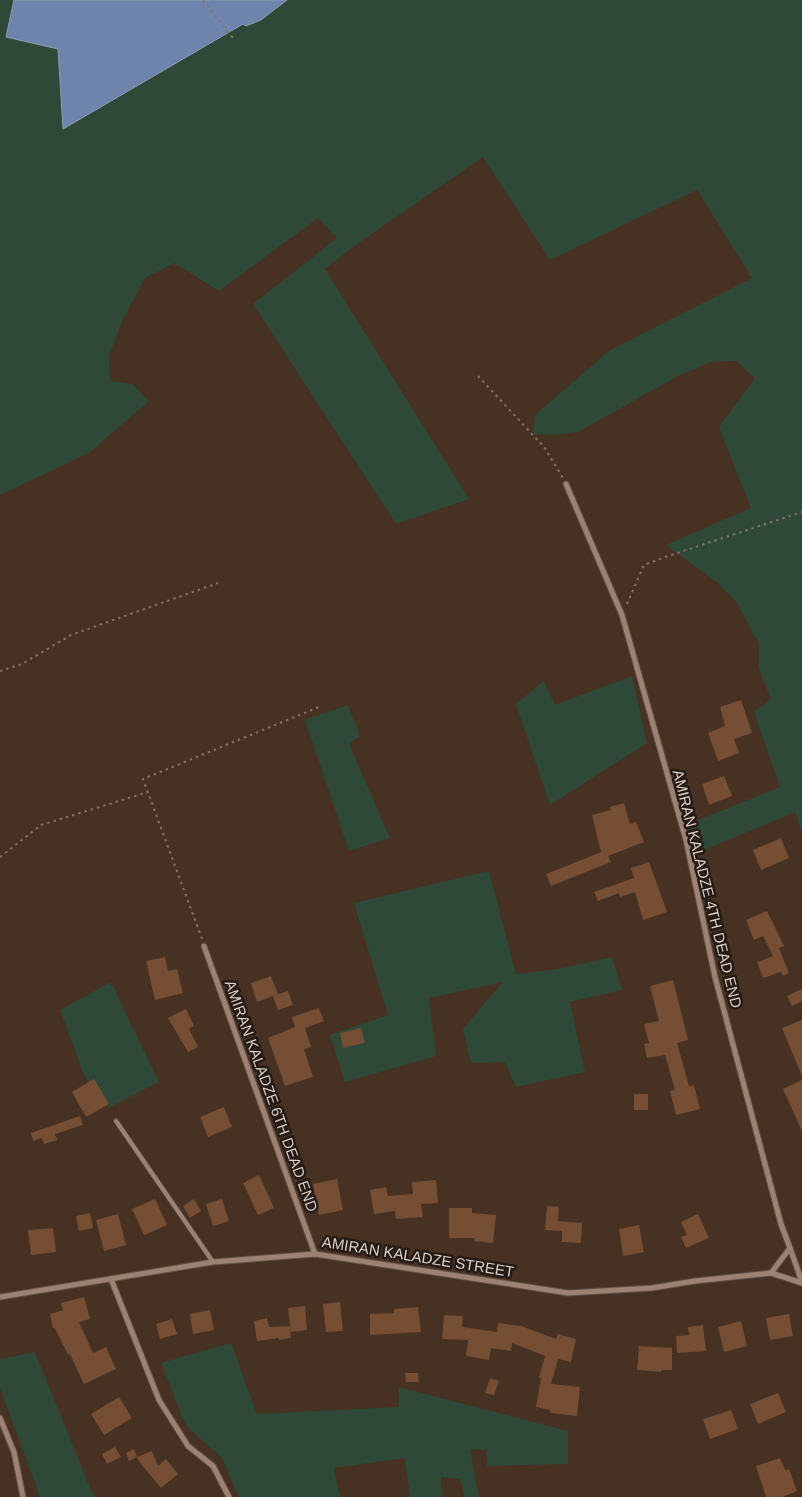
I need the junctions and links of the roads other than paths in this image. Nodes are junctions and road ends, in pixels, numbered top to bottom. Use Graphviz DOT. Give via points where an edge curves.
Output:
graph roads {
  1 [pos="566,484"];
  2 [pos="204,946"];
  3 [pos="116,1121"];
  4 [pos="790,1248"];
  5 [pos="315,1254"];
  6 [pos="213,1262"];
  7 [pos="771,1273"];
  8 [pos="111,1279"];
  9 [pos="802,1283"];
  10 [pos="0,1297"];
  11 [pos="0,1418"];
  12 [pos="23,1497"];
  13 [pos="229,1497"];
  1 -- 4 [label="street, AMIRAN KALADZE 4TH DEAD END" via="622,615 686,840 715,977"];
  2 -- 5 [label="street, AMIRAN KALADZE 6TH DEAD END"];
  3 -- 6 [label="lane"];
  4 -- 7 [label="street"];
  4 -- 9 [label="street, AMIRAN KALADZE 4TH DEAD END"];
  5 -- 6 [label="street, AMIRAN KALADZE STREET"];
  5 -- 7 [label="street, AMIRAN KALADZE STREET" via="568,1293 652,1288 695,1280"];
  6 -- 8 [label="street, AMIRAN KALADZE STREET"];
  7 -- 9 [label="street, AMIRAN KALADZE STREET"];
  8 -- 10 [label="street, AMIRAN KALADZE STREET"];
  8 -- 13 [label="street" via="160,1400 188,1446 213,1466"];
  11 -- 12 [label="street" via="14,1452"];
}
